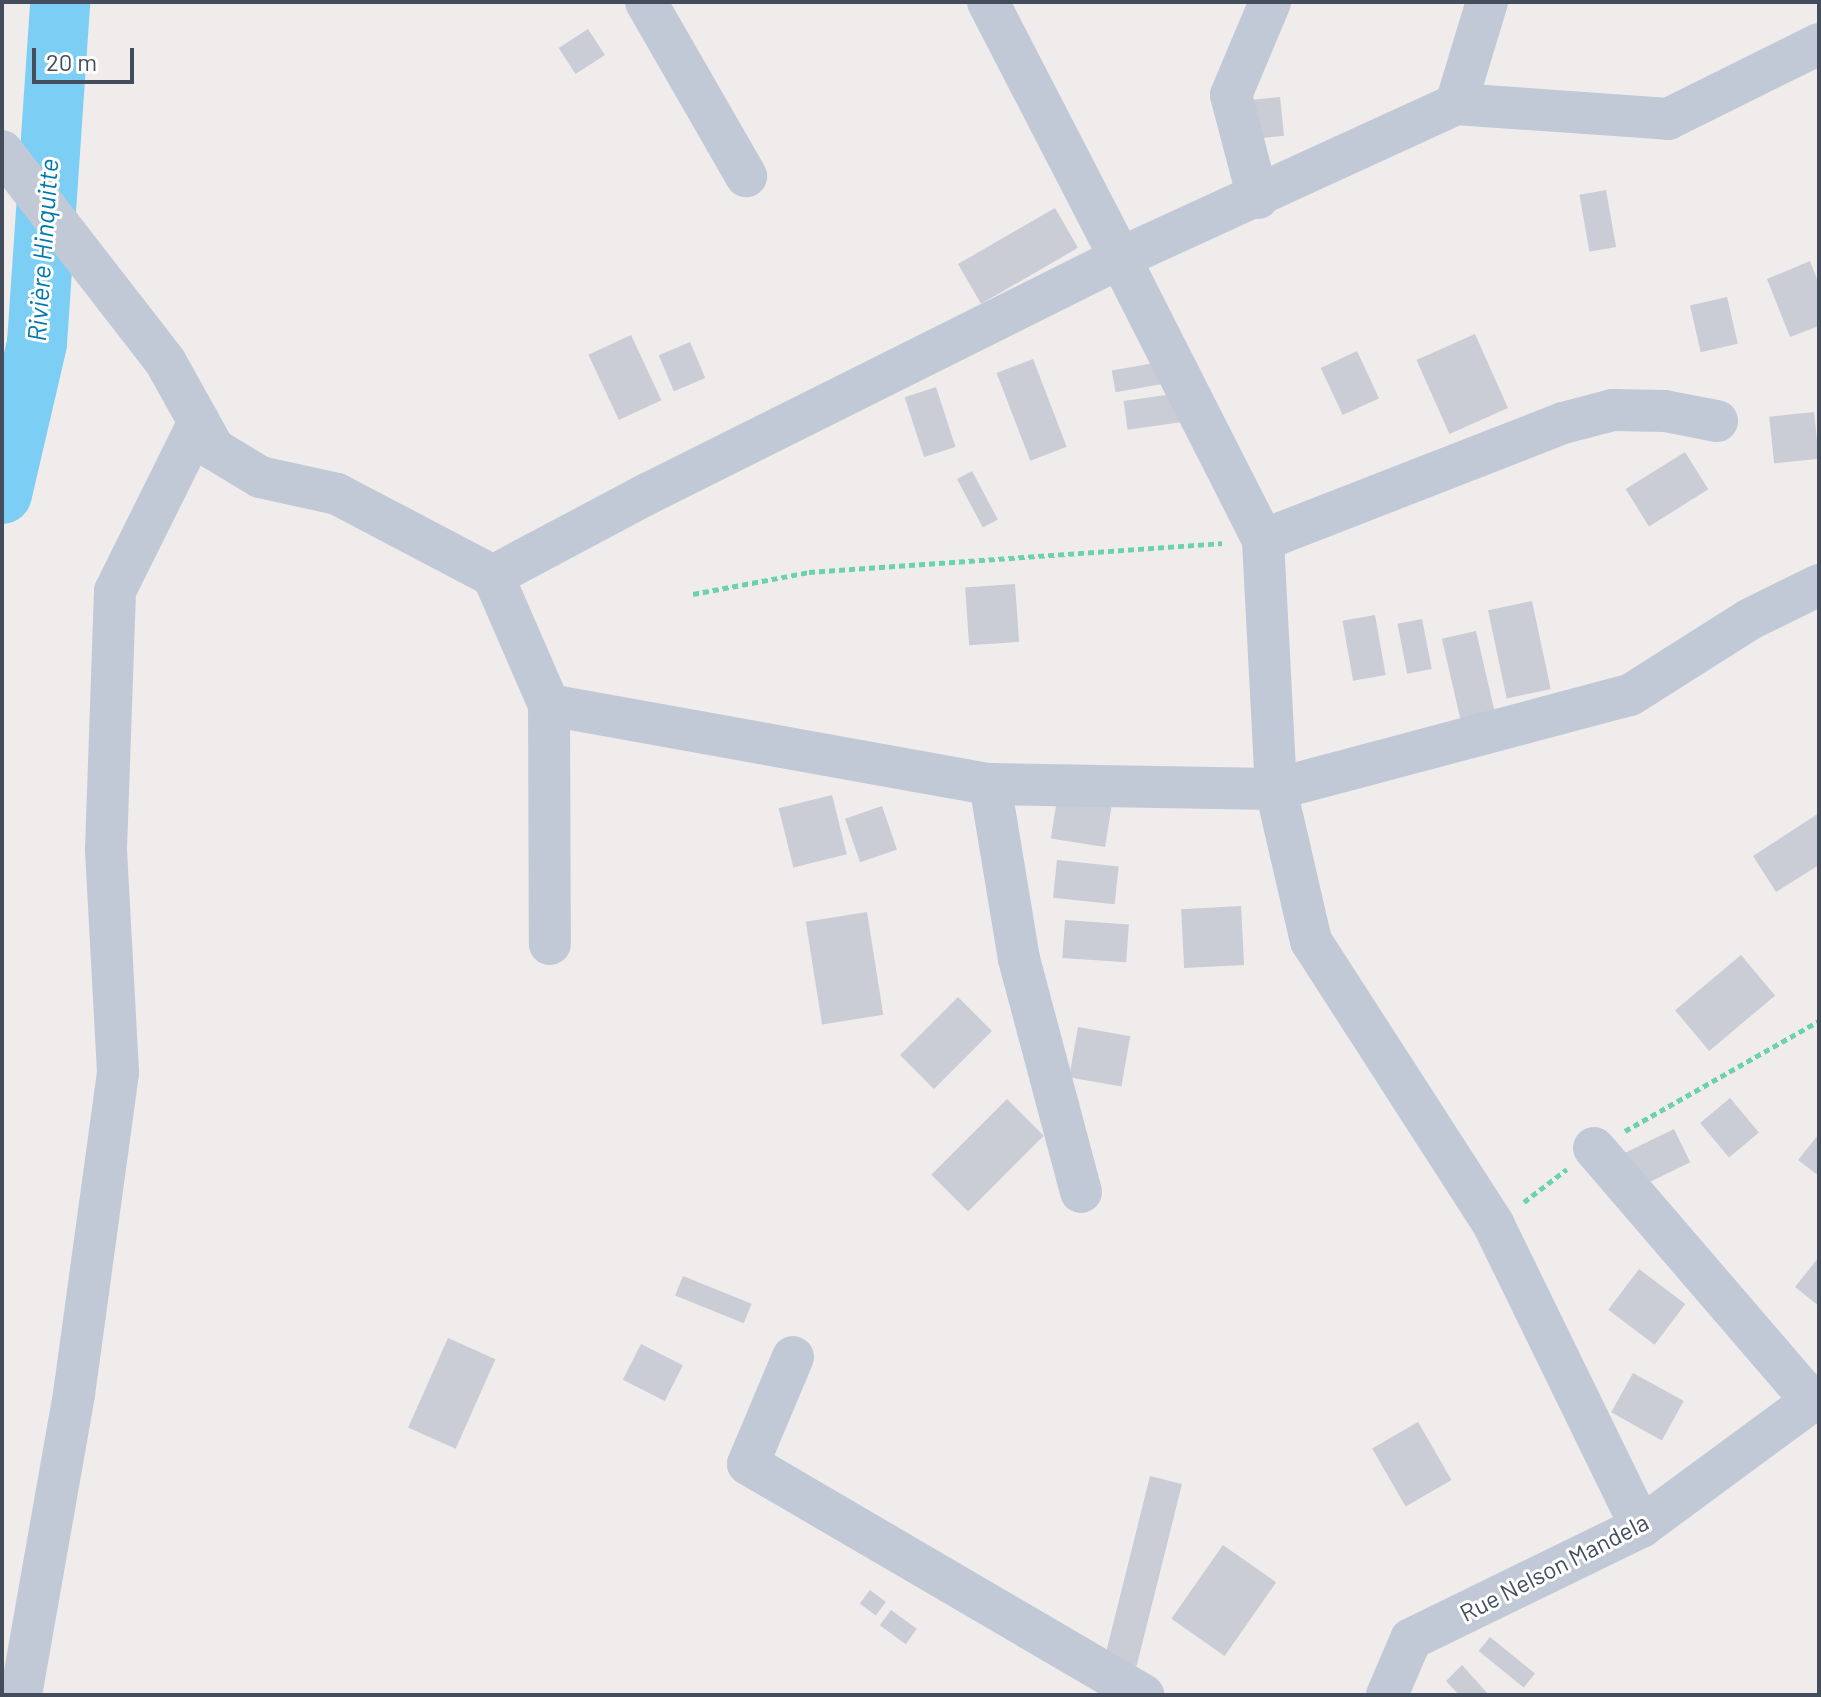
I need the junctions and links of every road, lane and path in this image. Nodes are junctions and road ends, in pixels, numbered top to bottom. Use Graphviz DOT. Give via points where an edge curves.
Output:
graph roads {
  1 [pos="646,2"];
  2 [pos="988,2"];
  3 [pos="1270,2"];
  4 [pos="1487,2"];
  5 [pos="1819,44"];
  6 [pos="1456,104"];
  7 [pos="2,151"];
  8 [pos="746,176"];
  9 [pos="1258,198"];
  10 [pos="1120,258"];
  11 [pos="1717,421"];
  12 [pos="199,422"];
  13 [pos="1263,540"];
  14 [pos="493,576"];
  15 [pos="1819,585"];
  16 [pos="693,594"];
  17 [pos="549,705"];
  18 [pos="990,784"];
  19 [pos="1276,789"];
  20 [pos="550,944"];
  21 [pos="1819,1021"];
  22 [pos="1594,1148"];
  23 [pos="1081,1192"];
  24 [pos="1494,1225"];
  25 [pos="793,1357"];
  26 [pos="1816,1399"];
  27 [pos="1641,1527"];
  28 [pos="21,1695"];
  29 [pos="1144,1695"];
  30 [pos="1387,1695"];
  1 -- 8 [label="street"];
  2 -- 10 [label="street"];
  3 -- 9 [label="street" via="1231,95"];
  4 -- 6 [label="street"];
  5 -- 6 [label="street" via="1668,119"];
  6 -- 9 [label="street"];
  7 -- 12 [label="street" via="165,361"];
  9 -- 10 [label="street"];
  10 -- 13 [label="street"];
  10 -- 14 [label="street"];
  11 -- 13 [label="street" via="1665,411 1613,410 1575,419"];
  12 -- 14 [label="street" via="214,449 260,477 337,494"];
  12 -- 28 [label="street" via="115,591 106,849 118,1072 74,1394"];
  13 -- 16 [label="path" via="809,572"];
  13 -- 19 [label="street"];
  14 -- 17 [label="street"];
  15 -- 19 [label="street" via="1750,619 1630,695"];
  17 -- 18 [label="street"];
  17 -- 20 [label="street"];
  18 -- 19 [label="street"];
  18 -- 23 [label="street" via="1019,959"];
  19 -- 24 [label="street" via="1311,941"];
  21 -- 22 [label="path"];
  22 -- 24 [label="path"];
  22 -- 26 [label="street"];
  24 -- 27 [label="street"];
  25 -- 29 [label="street" via="748,1464"];
  26 -- 27 [label="street, Rue Nelson Mandela"];
  27 -- 30 [label="street, Rue Nelson Mandela" via="1411,1639"];
}
